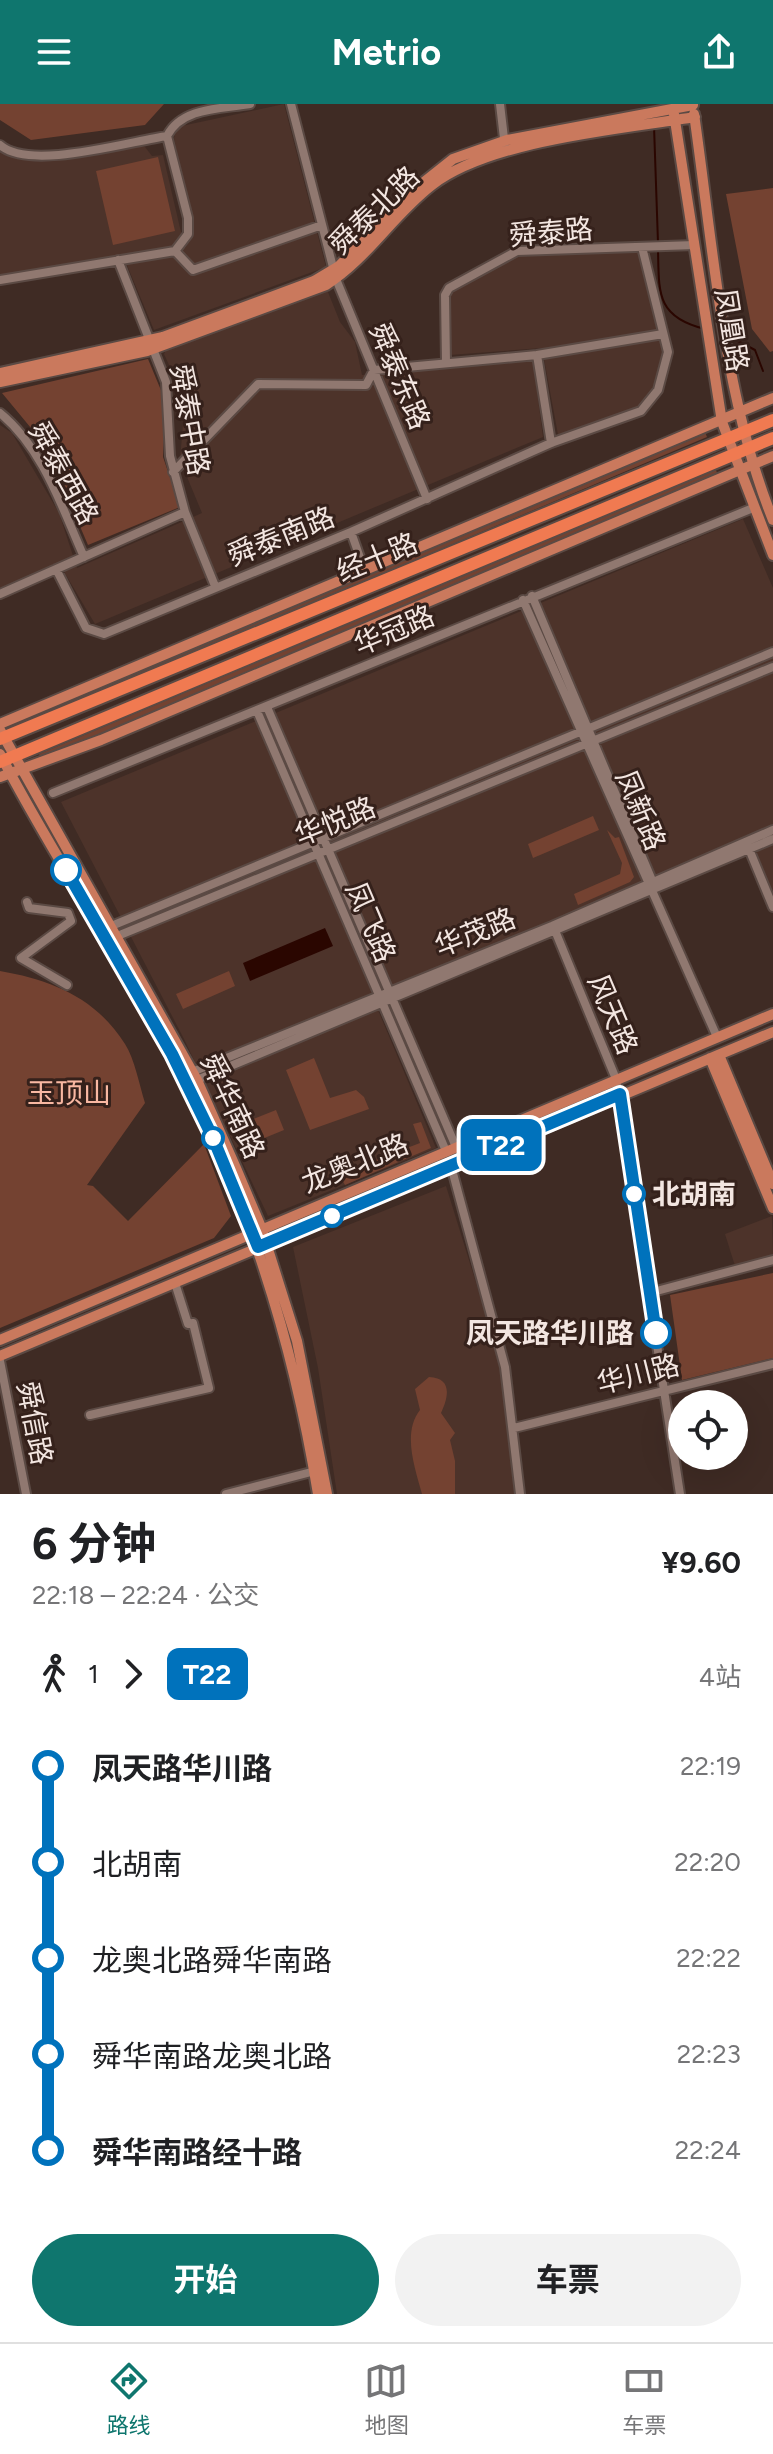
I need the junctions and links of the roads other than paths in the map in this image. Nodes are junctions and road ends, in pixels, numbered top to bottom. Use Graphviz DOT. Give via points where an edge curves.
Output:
graph roads {
  1 [pos="250,104"];
  2 [pos="291,104"];
  3 [pos="500,104"];
  4 [pos="694,109"];
  5 [pos="674,111"];
  6 [pos="167,136"];
  7 [pos="0,145"];
  8 [pos="505,146"];
  9 [pos="322,225"];
  10 [pos="695,245"];
  11 [pos="642,247"];
  12 [pos="175,251"];
  13 [pos="118,260"];
  14 [pos="334,275"];
  15 [pos="0,280"];
  16 [pos="663,334"];
  17 [pos="152,344"];
  18 [pos="537,355"];
  19 [pos="446,363"];
  20 [pos="374,370"];
  21 [pos="0,373"];
  22 [pos="0,382"];
  23 [pos="773,398"];
  24 [pos="0,413"];
  25 [pos="741,414"];
  26 [pos="773,420"];
  27 [pos="722,422"];
  28 [pos="745,432"];
  29 [pos="773,438"];
  30 [pos="727,439"];
  31 [pos="551,443"];
  32 [pos="748,448"];
  33 [pos="733,454"];
  34 [pos="773,456"];
  35 [pos="751,465"];
  36 [pos="738,471"];
  37 [pos="173,472"];
  38 [pos="427,499"];
  39 [pos="185,508"];
  40 [pos="753,508"];
  41 [pos="773,520"];
  42 [pos="351,532"];
  43 [pos="773,555"];
  44 [pos="84,557"];
  45 [pos="56,569"];
  46 [pos="364,569"];
  47 [pos="215,586"];
  48 [pos="0,594"];
  49 [pos="528,598"];
  50 [pos="773,652"];
  51 [pos="773,667"];
  52 [pos="267,707"];
  53 [pos="257,711"];
  54 [pos="591,730"];
  55 [pos="1,732"];
  56 [pos="581,734"];
  57 [pos="590,742"];
  58 [pos="4,758"];
  59 [pos="21,769"];
  60 [pos="5,775"];
  61 [pos="53,793"];
  62 [pos="773,830"];
  63 [pos="773,839"];
  64 [pos="326,844"];
  65 [pos="316,848"];
  66 [pos="749,849"];
  67 [pos="652,885"];
  68 [pos="27,902"];
  69 [pos="773,907"];
  70 [pos="112,932"];
  71 [pos="556,933"];
  72 [pos="67,985"];
  73 [pos="390,995"];
  74 [pos="380,999"];
  75 [pos="773,1014"];
  76 [pos="773,1032"];
  77 [pos="717,1037"];
  78 [pos="714,1056"];
  79 [pos="195,1076"];
  80 [pos="616,1079"];
  81 [pos="620,1094"];
  82 [pos="451,1149"];
  83 [pos="451,1166"];
  84 [pos="773,1184"];
  85 [pos="773,1208"];
  86 [pos="257,1230"];
  87 [pos="262,1245"];
  88 [pos="773,1260"];
  89 [pos="175,1283"];
  90 [pos="649,1293"];
  91 [pos="0,1340"];
  92 [pos="0,1358"];
  93 [pos="773,1364"];
  94 [pos="665,1389"];
  95 [pos="90,1415"];
  96 [pos="514,1428"];
  97 [pos="319,1470"];
  98 [pos="26,1494"];
  99 [pos="226,1494"];
  100 [pos="318,1494"];
  101 [pos="327,1494"];
  102 [pos="520,1494"];
  103 [pos="680,1494"];
  1 -- 6 [label="street" via="192,114 174,121"];
  2 -- 9 [label="street, 舜泰东路"];
  3 -- 8 [label="street"];
  4 -- 5 [label="main road, 舜泰北路"];
  4 -- 25 [label="main road, 凤凰路"];
  5 -- 8 [label="main road, 舜泰北路"];
  5 -- 10 [label="main road, 凤凰路"];
  6 -- 7 [label="street" via="40,158 18,156"];
  6 -- 12 [label="street" via="188,218 188,234"];
  8 -- 14 [label="main road, 舜泰北路" via="432,185"];
  9 -- 12 [label="street" via="193,270"];
  9 -- 14 [label="street, 舜泰东路"];
  10 -- 11 [label="street, 舜泰路"];
  10 -- 27 [label="main road, 凤凰路"];
  11 -- 16 [label="street, 舜泰南路"];
  11 -- 19 [label="street, 舜泰路" via="517,251 458,282 445,295"];
  12 -- 13 [label="street"];
  13 -- 15 [label="street"];
  13 -- 17 [label="street, 舜泰中路"];
  14 -- 17 [label="main road, 舜泰北路"];
  14 -- 20 [label="street, 舜泰东路"];
  16 -- 18 [label="street"];
  16 -- 31 [label="street, 舜泰南路" via="668,352 665,373 641,411"];
  17 -- 21 [label="main road"];
  17 -- 22 [label="main road, 舜泰北路"];
  17 -- 37 [label="street, 舜泰中路" via="166,382"];
  18 -- 19 [label="street"];
  18 -- 31 [label="street"];
  19 -- 20 [label="street"];
  20 -- 37 [label="street" via="366,385 258,384"];
  20 -- 38 [label="street, 舜泰东路"];
  23 -- 25 [label="main road"];
  24 -- 44 [label="street, 舜泰西路" via="17,427 49,479"];
  25 -- 27 [label="main road, 经十路"];
  25 -- 28 [label="main road, 凤凰路"];
  26 -- 28 [label="highway, 经十路"];
  27 -- 30 [label="main road, 凤凰路"];
  27 -- 46 [label="main road, 经十路"];
  28 -- 30 [label="highway, 经十路"];
  28 -- 32 [label="main road, 凤凰路"];
  29 -- 32 [label="highway"];
  30 -- 33 [label="main road, 凤凰路"];
  30 -- 55 [label="highway, 经十路"];
  31 -- 38 [label="street, 舜泰南路"];
  32 -- 33 [label="highway, 经十路"];
  32 -- 35 [label="main road, 凤凰路"];
  33 -- 36 [label="main road, 凤凰路"];
  33 -- 58 [label="highway, 经十路"];
  34 -- 35 [label="main road"];
  35 -- 36 [label="main road"];
  35 -- 41 [label="main road, 凤凰路"];
  36 -- 40 [label="main road, 凤凰路"];
  36 -- 59 [label="main road" via="114,735"];
  37 -- 39 [label="street, 舜泰中路"];
  38 -- 42 [label="street, 舜泰南路"];
  39 -- 44 [label="street"];
  39 -- 47 [label="street, 舜泰中路"];
  40 -- 43 [label="main road, 凤凰路"];
  40 -- 49 [label="street, 华冠路"];
  42 -- 46 [label="street"];
  42 -- 47 [label="street, 舜泰南路"];
  44 -- 45 [label="street"];
  45 -- 47 [label="street, 舜泰南路" via="86,628 104,634"];
  45 -- 48 [label="street"];
  46 -- 55 [label="main road, 经十路"];
  49 -- 52 [label="street, 华冠路"];
  49 -- 54 [label="street"];
  49 -- 56 [label="street, 凤新路"];
  50 -- 54 [label="street"];
  51 -- 57 [label="street, 华悦路"];
  52 -- 53 [label="street, 华冠路"];
  52 -- 64 [label="street, 凤飞路"];
  53 -- 61 [label="street, 华冠路"];
  53 -- 65 [label="street, 凤飞路"];
  54 -- 56 [label="street"];
  54 -- 57 [label="street"];
  55 -- 58 [label="main road"];
  56 -- 57 [label="street, 凤新路"];
  56 -- 64 [label="street"];
  57 -- 64 [label="street, 华悦路"];
  57 -- 67 [label="street, 凤新路"];
  58 -- 59 [label="main road, 舜华南路"];
  58 -- 60 [label="main road, 舜华南路"];
  59 -- 60 [label="main road"];
  59 -- 70 [label="main road, 舜华南路"];
  60 -- 86 [label="main road, 舜华南路" via="172,1054"];
  62 -- 67 [label="street, 华茂路"];
  63 -- 66 [label="street, 华茂路"];
  64 -- 65 [label="street, 华悦路"];
  64 -- 73 [label="street, 凤飞路"];
  65 -- 70 [label="street, 华悦路"];
  65 -- 74 [label="street, 凤飞路"];
  66 -- 67 [label="street, 华茂路"];
  66 -- 69 [label="street"];
  67 -- 71 [label="street, 华茂路"];
  67 -- 73 [label="street, 华茂路"];
  67 -- 77 [label="street, 凤新路"];
  68 -- 72 [label="street" via="29,908 68,913 71,921 21,958"];
  70 -- 79 [label="main road, 舜华南路"];
  71 -- 73 [label="street, 华茂路"];
  71 -- 80 [label="street, 风天路"];
  73 -- 74 [label="street, 华茂路"];
  73 -- 82 [label="street, 凤飞路"];
  74 -- 79 [label="street, 华茂路"];
  74 -- 82 [label="street, 凤飞路"];
  75 -- 77 [label="main road, 龙奥北路"];
  76 -- 78 [label="main road, 龙奥北路"];
  77 -- 80 [label="main road, 龙奥北路"];
  78 -- 81 [label="main road, 龙奥北路"];
  78 -- 84 [label="main road"];
  78 -- 85 [label="main road"];
  79 -- 86 [label="main road, 舜华南路"];
  80 -- 81 [label="street, 风天路"];
  80 -- 82 [label="main road, 龙奥北路"];
  81 -- 83 [label="main road, 龙奥北路"];
  81 -- 90 [label="street, 风天路"];
  82 -- 86 [label="main road, 龙奥北路"];
  83 -- 87 [label="main road, 龙奥北路"];
  83 -- 96 [label="street" via="490,1304"];
  86 -- 87 [label="main road, 舜华南路"];
  86 -- 91 [label="main road, 龙奥北路"];
  87 -- 89 [label="main road, 龙奥北路"];
  87 -- 97 [label="main road, 舜华南路"];
  88 -- 90 [label="street"];
  89 -- 92 [label="main road, 龙奥北路"];
  89 -- 95 [label="street" via="188,1324 193,1323 209,1388"];
  90 -- 94 [label="street, 风天路"];
  92 -- 98 [label="street, 舜信路"];
  93 -- 94 [label="street, 华川路"];
  94 -- 96 [label="street, 华川路"];
  94 -- 103 [label="street, 风天路"];
  96 -- 102 [label="street"];
  97 -- 99 [label="street"];
  97 -- 100 [label="main road, 舜华南路"];
  97 -- 101 [label="main road, 舜华南路"];
}
